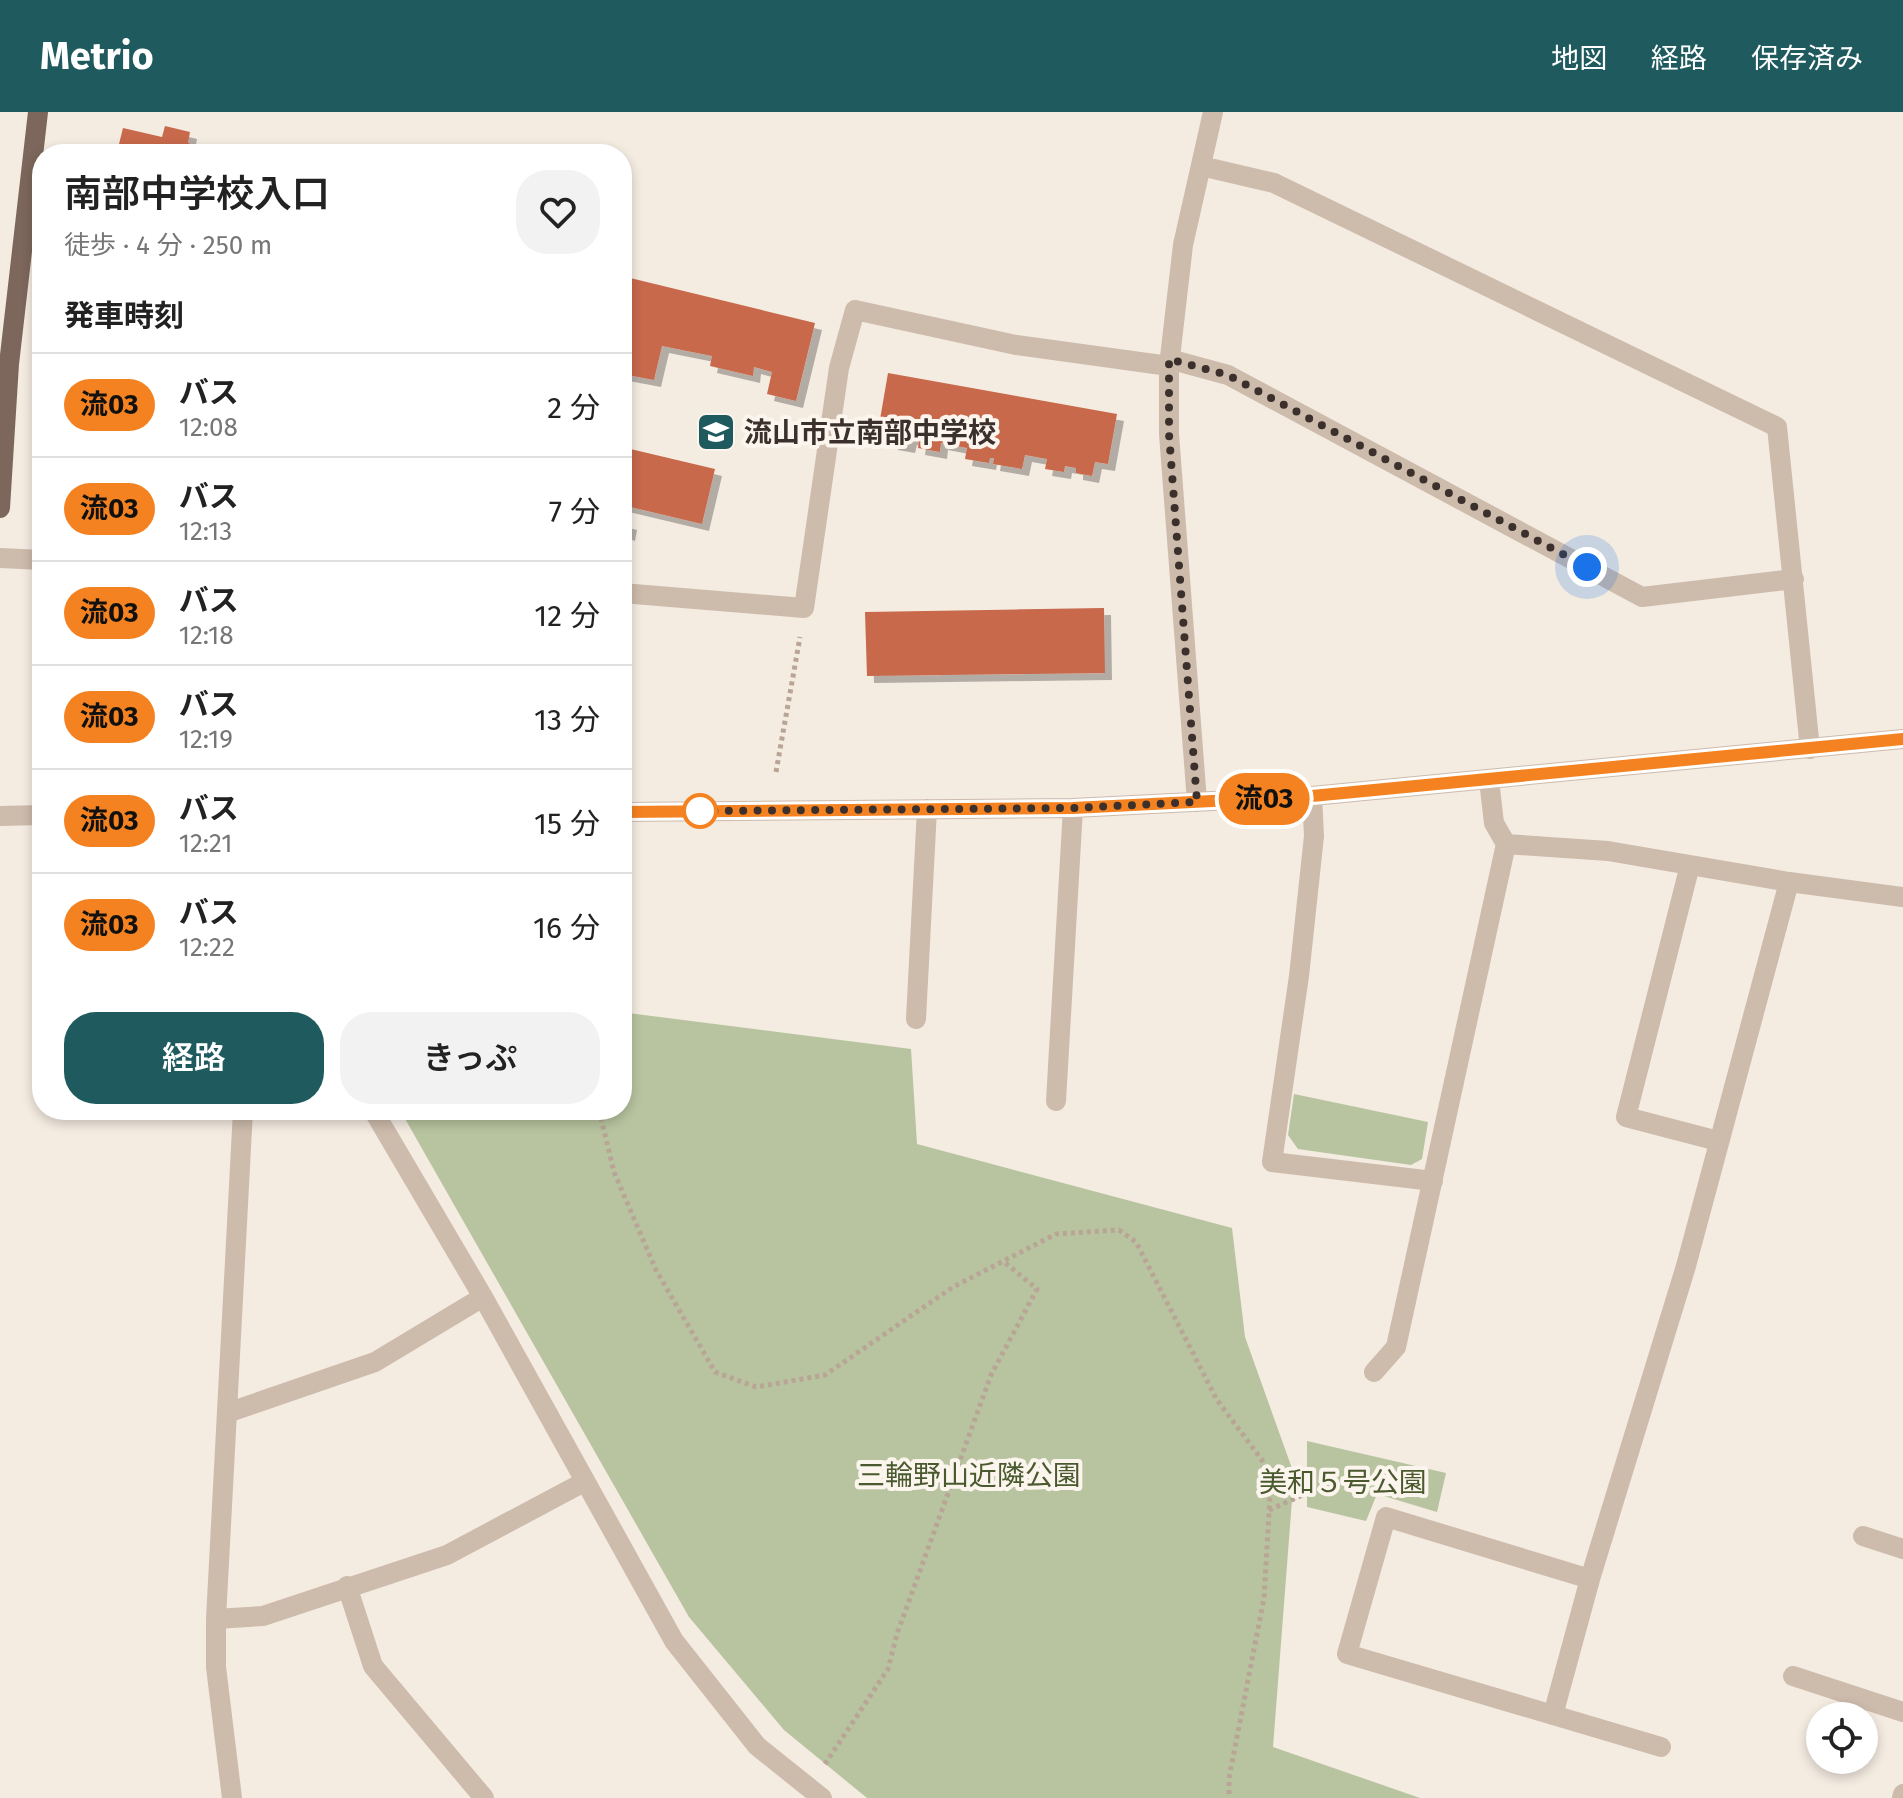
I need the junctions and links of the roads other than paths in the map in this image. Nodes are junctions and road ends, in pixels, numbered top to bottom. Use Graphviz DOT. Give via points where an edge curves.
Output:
graph roads {
  1 [pos="38,112"];
  2 [pos="1213,112"];
  3 [pos="34,144"];
  4 [pos="32,164"];
  5 [pos="1201,166"];
  6 [pos="1169,362"];
  7 [pos="0,508"];
  8 [pos="0,558"];
  9 [pos="32,560"];
  10 [pos="1794,579"];
  11 [pos="632,594"];
  12 [pos="1903,739"];
  13 [pos="1810,749"];
  14 [pos="1489,780"];
  15 [pos="1312,796"];
  16 [pos="1197,802"];
  17 [pos="1073,808"];
  18 [pos="927,809"];
  19 [pos="632,812"];
  20 [pos="32,815"];
  21 [pos="0,816"];
  22 [pos="1506,844"];
  23 [pos="1690,865"];
  24 [pos="1789,882"];
  25 [pos="1903,897"];
  26 [pos="916,1019"];
  27 [pos="1056,1101"];
  28 [pos="242,1120"];
  29 [pos="379,1120"];
  30 [pos="1718,1141"];
  31 [pos="1433,1181"];
  32 [pos="483,1297"];
  33 [pos="1374,1372"];
  34 [pos="227,1413"];
  35 [pos="584,1482"];
  36 [pos="1863,1536"];
  37 [pos="1903,1549"];
  38 [pos="1590,1579"];
  39 [pos="347,1586"];
  40 [pos="216,1619"];
  41 [pos="1793,1676"];
  42 [pos="1903,1712"];
  43 [pos="1553,1715"];
  44 [pos="1661,1747"];
  45 [pos="816,1793"];
  46 [pos="232,1798"];
  47 [pos="484,1798"];
  1 -- 3 [label="main road"];
  2 -- 5 [label="street"];
  4 -- 7 [label="main road" via="9,364"];
  5 -- 6 [label="street" via="1183,245"];
  5 -- 10 [label="street" via="1274,183 1777,427"];
  6 -- 10 [label="street" via="1228,375 1642,597"];
  6 -- 11 [label="street" via="1016,345 855,310 839,368 804,608"];
  6 -- 16 [label="street" via="1169,434"];
  8 -- 9 [label="street"];
  10 -- 13 [label="street"];
  12 -- 13 [label="street"];
  13 -- 14 [label="street"];
  14 -- 15 [label="street"];
  14 -- 22 [label="street" via="1494,823"];
  15 -- 16 [label="street"];
  15 -- 31 [label="street" via="1314,836 1299,976 1272,1162"];
  16 -- 17 [label="street"];
  17 -- 18 [label="street"];
  17 -- 27 [label="street"];
  18 -- 19 [label="street"];
  18 -- 26 [label="street"];
  20 -- 21 [label="street"];
  22 -- 23 [label="street" via="1608,851"];
  22 -- 31 [label="street"];
  23 -- 24 [label="street"];
  23 -- 30 [label="street" via="1626,1117"];
  24 -- 25 [label="street"];
  24 -- 30 [label="street"];
  28 -- 34 [label="street"];
  29 -- 32 [label="street"];
  30 -- 38 [label="street" via="1686,1266"];
  31 -- 33 [label="street" via="1396,1347"];
  32 -- 34 [label="street" via="375,1362"];
  32 -- 35 [label="street"];
  34 -- 40 [label="street"];
  35 -- 39 [label="street" via="447,1555"];
  35 -- 45 [label="street" via="674,1641 757,1746"];
  36 -- 37 [label="street"];
  38 -- 43 [label="street"];
  38 -- 43 [label="street" via="1386,1517 1351,1639 1347,1654"];
  39 -- 40 [label="street" via="263,1616"];
  39 -- 47 [label="street" via="373,1666"];
  40 -- 46 [label="street" via="216,1667"];
  41 -- 42 [label="street"];
  43 -- 44 [label="street"];
}
